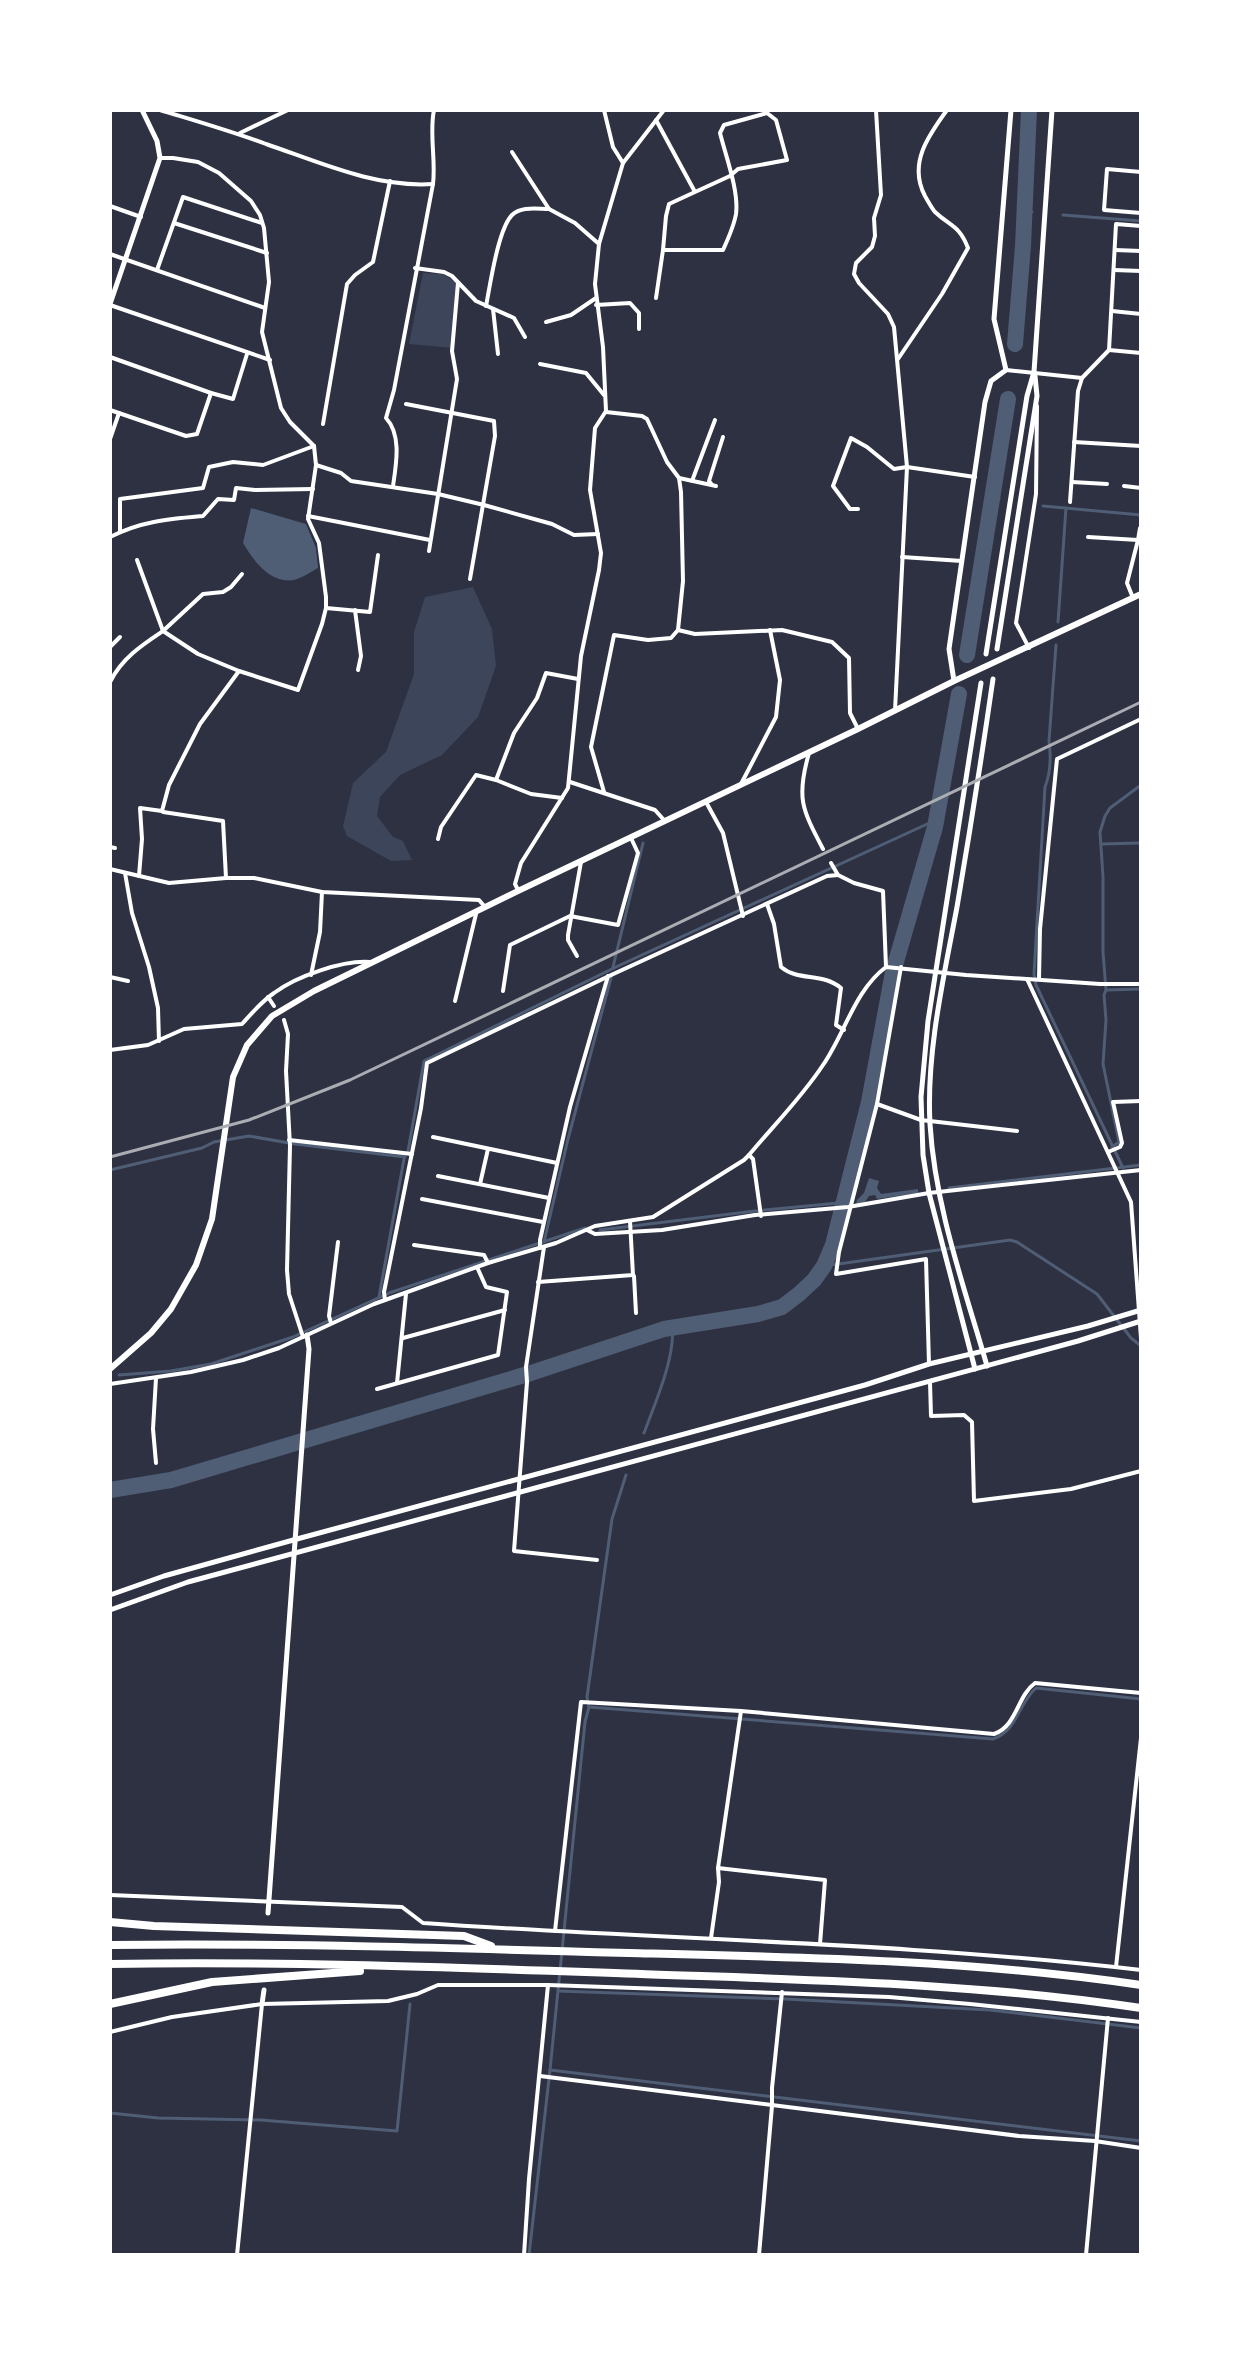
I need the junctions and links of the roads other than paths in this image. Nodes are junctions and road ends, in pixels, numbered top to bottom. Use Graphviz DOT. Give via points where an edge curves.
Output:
graph roads {
  1 [pos="142,110"];
  2 [pos="160,110"];
  3 [pos="288,110"];
  4 [pos="434,110"];
  5 [pos="604,110"];
  6 [pos="664,110"];
  7 [pos="876,110"];
  8 [pos="947,110"];
  9 [pos="1011,110"];
  10 [pos="1052,110"];
  11 [pos="656,120"];
  12 [pos="237,134"];
  13 [pos="512,152"];
  14 [pos="160,158"];
  15 [pos="623,163"];
  16 [pos="1141,172"];
  17 [pos="730,176"];
  18 [pos="390,181"];
  19 [pos="433,184"];
  20 [pos="695,192"];
  21 [pos="110,206"];
  22 [pos="549,209"];
  23 [pos="1141,213"];
  24 [pos="141,217"];
  25 [pos="174,223"];
  26 [pos="262,223"];
  27 [pos="1141,226"];
  28 [pos="599,244"];
  29 [pos="1115,249"];
  30 [pos="663,250"];
  31 [pos="1141,251"];
  32 [pos="267,253"];
  33 [pos="110,254"];
  34 [pos="126,260"];
  35 [pos="415,268"];
  36 [pos="157,270"];
  37 [pos="1114,270"];
  38 [pos="1141,271"];
  39 [pos="458,283"];
  40 [pos="596,298"];
  41 [pos="656,298"];
  42 [pos="110,305"];
  43 [pos="596,305"];
  44 [pos="486,306"];
  45 [pos="265,308"];
  46 [pos="493,309"];
  47 [pos="1111,311"];
  48 [pos="1141,314"];
  49 [pos="546,322"];
  50 [pos="639,329"];
  51 [pos="525,337"];
  52 [pos="1109,350"];
  53 [pos="1141,353"];
  54 [pos="247,354"];
  55 [pos="498,354"];
  56 [pos="110,357"];
  57 [pos="270,360"];
  58 [pos="897,361"];
  59 [pos="540,364"];
  60 [pos="1006,370"];
  61 [pos="1034,372"];
  62 [pos="1082,378"];
  63 [pos="211,393"];
  64 [pos="604,395"];
  65 [pos="1037,396"];
  66 [pos="406,404"];
  67 [pos="110,410"];
  68 [pos="606,411"];
  69 [pos="452,412"];
  70 [pos="119,413"];
  71 [pos="715,420"];
  72 [pos="323,424"];
  73 [pos="723,437"];
  74 [pos="110,439"];
  75 [pos="1074,442"];
  76 [pos="314,446"];
  77 [pos="1141,446"];
  78 [pos="316,465"];
  79 [pos="907,467"];
  80 [pos="975,477"];
  81 [pos="679,478"];
  82 [pos="692,481"];
  83 [pos="1072,482"];
  84 [pos="1107,484"];
  85 [pos="393,486"];
  86 [pos="1124,486"];
  87 [pos="1141,488"];
  88 [pos="313,489"];
  89 [pos="438,494"];
  90 [pos="1070,502"];
  91 [pos="484,505"];
  92 [pos="858,509"];
  93 [pos="308,516"];
  94 [pos="1140,528"];
  95 [pos="120,532"];
  96 [pos="598,534"];
  97 [pos="110,537"];
  98 [pos="1088,537"];
  99 [pos="430,540"];
  100 [pos="1138,540"];
  101 [pos="429,551"];
  102 [pos="378,555"];
  103 [pos="902,557"];
  104 [pos="137,560"];
  105 [pos="962,561"];
  106 [pos="242,574"];
  107 [pos="470,579"];
  108 [pos="1141,594"];
  109 [pos="1133,598"];
  110 [pos="326,608"];
  111 [pos="355,610"];
  112 [pos="678,630"];
  113 [pos="770,630"];
  114 [pos="163,631"];
  115 [pos="120,637"];
  116 [pos="110,647"];
  117 [pos="1029,648"];
  118 [pos="997,649"];
  119 [pos="986,654"];
  120 [pos="358,670"];
  121 [pos="239,671"];
  122 [pos="578,679"];
  123 [pos="993,679"];
  124 [pos="954,681"];
  125 [pos="110,682"];
  126 [pos="981,683"];
  127 [pos="895,711"];
  128 [pos="1141,719"];
  129 [pos="858,729"];
  130 [pos="809,753"];
  131 [pos="496,780"];
  132 [pos="569,782"];
  133 [pos="741,784"];
  134 [pos="604,792"];
  135 [pos="562,798"];
  136 [pos="706,802"];
  137 [pos="162,811"];
  138 [pos="664,822"];
  139 [pos="631,838"];
  140 [pos="438,839"];
  141 [pos="823,849"];
  142 [pos="581,862"];
  143 [pos="832,866"];
  144 [pos="110,869"];
  145 [pos="125,873"];
  146 [pos="838,875"];
  147 [pos="139,876"];
  148 [pos="226,878"];
  149 [pos="518,891"];
  150 [pos="322,892"];
  151 [pos="767,904"];
  152 [pos="485,908"];
  153 [pos="742,911"];
  154 [pos="476,912"];
  155 [pos="570,916"];
  156 [pos="577,956"];
  157 [pos="373,962"];
  158 [pos="888,967"];
  159 [pos="900,967"];
  160 [pos="936,971"];
  161 [pos="945,973"];
  162 [pos="311,975"];
  163 [pos="610,975"];
  164 [pos="110,977"];
  165 [pos="1034,980"];
  166 [pos="128,981"];
  167 [pos="1141,984"];
  168 [pos="503,991"];
  169 [pos="268,997"];
  170 [pos="455,1001"];
  171 [pos="274,1006"];
  172 [pos="284,1020"];
  173 [pos="844,1030"];
  174 [pos="159,1041"];
  175 [pos="110,1050"];
  176 [pos="1141,1101"];
  177 [pos="877,1104"];
  178 [pos="921,1120"];
  179 [pos="930,1122"];
  180 [pos="1017,1131"];
  181 [pos="433,1137"];
  182 [pos="290,1142"];
  183 [pos="488,1149"];
  184 [pos="1112,1151"];
  185 [pos="412,1154"];
  186 [pos="749,1155"];
  187 [pos="557,1163"];
  188 [pos="1116,1170"];
  189 [pos="1141,1170"];
  190 [pos="438,1176"];
  191 [pos="480,1184"];
  192 [pos="929,1193"];
  193 [pos="938,1193"];
  194 [pos="549,1198"];
  195 [pos="422,1199"];
  196 [pos="850,1207"];
  197 [pos="761,1213"];
  198 [pos="543,1222"];
  199 [pos="631,1228"];
  200 [pos="587,1230"];
  201 [pos="338,1242"];
  202 [pos="414,1245"];
  203 [pos="541,1245"];
  204 [pos="487,1261"];
  205 [pos="477,1267"];
  206 [pos="633,1275"];
  207 [pos="538,1282"];
  208 [pos="406,1293"];
  209 [pos="385,1297"];
  210 [pos="505,1310"];
  211 [pos="1140,1311"];
  212 [pos="636,1313"];
  213 [pos="330,1320"];
  214 [pos="1140,1321"];
  215 [pos="303,1334"];
  216 [pos="403,1338"];
  217 [pos="1141,1338"];
  218 [pos="983,1352"];
  219 [pos="971,1354"];
  220 [pos="929,1364"];
  221 [pos="987,1366"];
  222 [pos="110,1369"];
  223 [pos="975,1369"];
  224 [pos="156,1378"];
  225 [pos="930,1382"];
  226 [pos="397,1383"];
  227 [pos="110,1384"];
  228 [pos="377,1389"];
  229 [pos="156,1463"];
  230 [pos="1141,1471"];
  231 [pos="521,1477"];
  232 [pos="520,1491"];
  233 [pos="297,1539"];
  234 [pos="296,1552"];
  235 [pos="597,1560"];
  236 [pos="110,1595"];
  237 [pos="110,1610"];
  238 [pos="1141,1693"];
  239 [pos="740,1716"];
  240 [pos="1141,1738"];
  241 [pos="718,1868"];
  242 [pos="110,1895"];
  243 [pos="269,1902"];
  244 [pos="268,1913"];
  245 [pos="110,1922"];
  246 [pos="558,1931"];
  247 [pos="711,1939"];
  248 [pos="820,1944"];
  249 [pos="110,1945"];
  250 [pos="501,1950"];
  251 [pos="110,1964"];
  252 [pos="408,1967"];
  253 [pos="1116,1967"];
  254 [pos="1141,1970"];
  255 [pos="1141,1985"];
  256 [pos="551,1986"];
  257 [pos="264,1990"];
  258 [pos="782,1997"];
  259 [pos="110,2004"];
  260 [pos="262,2004"];
  261 [pos="1141,2008"];
  262 [pos="1107,2022"];
  263 [pos="1141,2022"];
  264 [pos="110,2032"];
  265 [pos="542,2077"];
  266 [pos="772,2104"];
  267 [pos="1096,2137"];
  268 [pos="1141,2148"];
  269 [pos="237,2255"];
  270 [pos="524,2255"];
  271 [pos="759,2255"];
  272 [pos="1086,2255"];
  1 -- 14 [label="street"];
  2 -- 12 [label="street"];
  3 -- 12 [label="street"];
  4 -- 19 [label="street"];
  5 -- 15 [label="street" via="613,147"];
  6 -- 11 [label="street"];
  7 -- 58 [label="street" via="881,195 872,247 856,263 854,274 888,314"];
  8 -- 58 [label="street" via="919,155 918,169 933,210 962,232 968,248"];
  9 -- 60 [label="street" via="994,319"];
  10 -- 61 [label="street"];
  11 -- 15 [label="street"];
  11 -- 20 [label="street"];
  12 -- 18 [label="street" via="362,177"];
  13 -- 22 [label="street"];
  14 -- 24 [label="street"];
  14 -- 26 [label="street" via="198,162 219,173 251,201"];
  15 -- 28 [label="street"];
  16 -- 23 [label="street" via="1107,169 1104,210"];
  17 -- 17 [label="street" via="720,133 724,125 767,113 776,120 787,160 738,169"];
  17 -- 20 [label="street"];
  17 -- 30 [label="street" via="736,216 723,250"];
  18 -- 19 [label="street"];
  18 -- 72 [label="street" via="373,262 347,284"];
  19 -- 35 [label="street"];
  20 -- 30 [label="street" via="669,204"];
  21 -- 24 [label="street"];
  22 -- 28 [label="street"];
  22 -- 44 [label="street" via="525,208 512,215"];
  24 -- 34 [label="street"];
  25 -- 26 [label="street" via="183,197"];
  25 -- 32 [label="street"];
  25 -- 36 [label="street"];
  26 -- 32 [label="street"];
  27 -- 29 [label="street" via="1116,224"];
  28 -- 40 [label="street"];
  29 -- 31 [label="street"];
  29 -- 37 [label="street"];
  30 -- 41 [label="street"];
  32 -- 45 [label="street"];
  33 -- 34 [label="street"];
  34 -- 36 [label="street"];
  34 -- 42 [label="street"];
  35 -- 39 [label="street" via="444,272"];
  35 -- 85 [label="street" via="386,418 393,425 397,458"];
  36 -- 45 [label="street"];
  37 -- 38 [label="street"];
  37 -- 47 [label="street"];
  39 -- 44 [label="street"];
  39 -- 69 [label="street"];
  40 -- 43 [label="street"];
  40 -- 49 [label="street" via="571,315"];
  42 -- 54 [label="street"];
  43 -- 50 [label="street" via="630,303 639,313"];
  43 -- 64 [label="street"];
  44 -- 46 [label="street"];
  45 -- 57 [label="street" via="262,332"];
  46 -- 51 [label="street" via="514,318"];
  46 -- 55 [label="street"];
  47 -- 48 [label="street"];
  47 -- 52 [label="street"];
  52 -- 53 [label="street"];
  52 -- 62 [label="street"];
  54 -- 57 [label="street"];
  54 -- 63 [label="street" via="233,399"];
  56 -- 63 [label="street"];
  57 -- 76 [label="street" via="281,408"];
  58 -- 79 [label="street"];
  59 -- 64 [label="street" via="586,373"];
  60 -- 61 [label="street"];
  60 -- 80 [label="street" via="988,388"];
  61 -- 62 [label="street"];
  61 -- 65 [label="street"];
  61 -- 119 [label="street"];
  62 -- 75 [label="street"];
  63 -- 70 [label="street" via="197,434 186,436"];
  64 -- 68 [label="street"];
  65 -- 117 [label="street" via="1036,494 1016,623"];
  65 -- 118 [label="street"];
  66 -- 69 [label="street"];
  67 -- 70 [label="street"];
  68 -- 81 [label="street" via="647,419"];
  68 -- 96 [label="street" via="595,428 591,470"];
  69 -- 89 [label="street"];
  69 -- 91 [label="street" via="494,421"];
  70 -- 74 [label="street"];
  71 -- 82 [label="street"];
  73 -- 82 [label="street" via="709,481 714,486"];
  75 -- 77 [label="street"];
  75 -- 83 [label="street"];
  76 -- 78 [label="street"];
  76 -- 95 [label="street" via="263,465 233,462 209,467 203,488 120,499"];
  78 -- 85 [label="street" via="351,481"];
  78 -- 88 [label="street"];
  79 -- 80 [label="street"];
  79 -- 92 [label="street" via="894,469 851,438 833,486 850,509"];
  79 -- 103 [label="street"];
  80 -- 105 [label="street"];
  81 -- 82 [label="street"];
  81 -- 112 [label="street" via="683,558"];
  83 -- 84 [label="street"];
  83 -- 90 [label="street"];
  85 -- 89 [label="street"];
  86 -- 87 [label="street"];
  88 -- 93 [label="street"];
  88 -- 95 [label="street" via="236,488 234,500 218,499 203,516 149,522"];
  89 -- 91 [label="street"];
  89 -- 99 [label="street"];
  91 -- 96 [label="street" via="574,535"];
  91 -- 107 [label="street"];
  93 -- 99 [label="street"];
  93 -- 110 [label="street" via="319,543"];
  94 -- 100 [label="street"];
  95 -- 97 [label="street"];
  96 -- 122 [label="street" via="599,570"];
  98 -- 100 [label="street"];
  99 -- 101 [label="street"];
  100 -- 109 [label="street" via="1127,583"];
  102 -- 111 [label="street" via="370,612"];
  103 -- 105 [label="street"];
  103 -- 127 [label="street"];
  104 -- 114 [label="street"];
  105 -- 124 [label="street" via="949,649"];
  106 -- 114 [label="street" via="223,592 203,594"];
  108 -- 109 [label="main road"];
  109 -- 117 [label="main road"];
  110 -- 111 [label="street"];
  110 -- 121 [label="street" via="298,690"];
  111 -- 120 [label="street"];
  112 -- 113 [label="street"];
  112 -- 134 [label="street" via="671,638 648,640 614,635 591,747"];
  113 -- 129 [label="street" via="832,642 845,654 851,668 850,713"];
  113 -- 133 [label="street" via="780,680 776,717"];
  114 -- 121 [label="street" via="198,654"];
  114 -- 125 [label="street" via="135,650"];
  115 -- 116 [label="street"];
  117 -- 124 [label="main road"];
  121 -- 137 [label="street" via="200,724"];
  122 -- 131 [label="street" via="546,673"];
  122 -- 132 [label="street"];
  123 -- 161 [label="street"];
  124 -- 127 [label="main road"];
  126 -- 160 [label="street"];
  127 -- 129 [label="main road"];
  128 -- 165 [label="street" via="1057,759"];
  129 -- 130 [label="main road"];
  130 -- 133 [label="main road"];
  130 -- 141 [label="street" via="802,803"];
  131 -- 135 [label="street" via="531,794"];
  131 -- 140 [label="street" via="476,775"];
  132 -- 134 [label="street"];
  132 -- 135 [label="street"];
  133 -- 136 [label="main road"];
  134 -- 138 [label="street" via="655,810"];
  135 -- 149 [label="street" via="521,863"];
  136 -- 138 [label="main road"];
  136 -- 153 [label="street" via="723,833"];
  137 -- 147 [label="street" via="140,808"];
  137 -- 148 [label="street" via="223,821"];
  138 -- 139 [label="main road"];
  139 -- 142 [label="main road"];
  139 -- 155 [label="street" via="638,853 618,925"];
  142 -- 149 [label="main road"];
  142 -- 155 [label="street"];
  143 -- 146 [label="street"];
  144 -- 145 [label="street"];
  145 -- 147 [label="street"];
  145 -- 174 [label="street" via="158,1008"];
  146 -- 151 [label="street"];
  146 -- 158 [label="street" via="883,891"];
  147 -- 148 [label="street" via="169,883"];
  148 -- 150 [label="street" via="254,878"];
  149 -- 152 [label="main road"];
  150 -- 152 [label="street" via="479,900"];
  150 -- 162 [label="street"];
  151 -- 153 [label="street"];
  151 -- 173 [label="street" via="781,967 841,988 836,1025"];
  152 -- 154 [label="main road"];
  153 -- 163 [label="street"];
  154 -- 157 [label="main road"];
  154 -- 170 [label="street"];
  155 -- 156 [label="street" via="568,940"];
  155 -- 168 [label="street" via="510,945"];
  157 -- 162 [label="street" via="353,961"];
  157 -- 222 [label="main road" via="292,1002 256,1033 233,1077 212,1219 196,1265 171,1309"];
  158 -- 159 [label="street"];
  158 -- 173 [label="street" via="866,986"];
  159 -- 160 [label="street"];
  159 -- 177 [label="street"];
  160 -- 161 [label="street"];
  160 -- 178 [label="street" via="921,1073"];
  161 -- 165 [label="street"];
  161 -- 179 [label="street"];
  162 -- 169 [label="street"];
  163 -- 185 [label="street" via="427,1063"];
  163 -- 187 [label="street"];
  164 -- 166 [label="street"];
  165 -- 167 [label="street"];
  165 -- 184 [label="street"];
  169 -- 171 [label="street"];
  169 -- 174 [label="street" via="242,1024 184,1029"];
  172 -- 182 [label="street"];
  173 -- 186 [label="street" via="821,1068"];
  174 -- 175 [label="street"];
  176 -- 184 [label="street" via="1113,1102 1122,1143"];
  177 -- 178 [label="street"];
  177 -- 196 [label="street"];
  178 -- 179 [label="street"];
  178 -- 192 [label="street"];
  179 -- 180 [label="street"];
  179 -- 193 [label="street"];
  181 -- 183 [label="street"];
  182 -- 185 [label="street"];
  182 -- 215 [label="street" via="289,1294"];
  183 -- 187 [label="street"];
  183 -- 191 [label="street"];
  184 -- 188 [label="street"];
  185 -- 209 [label="street"];
  186 -- 197 [label="street"];
  186 -- 199 [label="street"];
  187 -- 194 [label="street"];
  188 -- 189 [label="street"];
  188 -- 193 [label="street"];
  188 -- 211 [label="street" via="1131,1202"];
  190 -- 191 [label="street"];
  191 -- 194 [label="street"];
  192 -- 193 [label="street"];
  192 -- 196 [label="street"];
  192 -- 219 [label="street"];
  193 -- 218 [label="street"];
  194 -- 198 [label="street"];
  195 -- 198 [label="street"];
  196 -- 197 [label="street"];
  196 -- 220 [label="street" via="836,1274 926,1259"];
  197 -- 199 [label="street"];
  198 -- 203 [label="street"];
  199 -- 200 [label="street" via="602,1224"];
  199 -- 200 [label="street" via="595,1234"];
  199 -- 206 [label="street"];
  200 -- 203 [label="street"];
  201 -- 213 [label="street"];
  202 -- 204 [label="street" via="484,1255"];
  203 -- 204 [label="street"];
  203 -- 207 [label="street"];
  204 -- 205 [label="street"];
  205 -- 208 [label="street"];
  205 -- 210 [label="street" via="486,1287 507,1292"];
  206 -- 207 [label="street"];
  206 -- 212 [label="street"];
  207 -- 231 [label="street" via="526,1367"];
  208 -- 209 [label="street"];
  208 -- 216 [label="street"];
  209 -- 213 [label="street"];
  210 -- 216 [label="street"];
  210 -- 226 [label="street" via="498,1355"];
  211 -- 214 [label="street"];
  211 -- 218 [label="street"];
  213 -- 215 [label="street"];
  214 -- 217 [label="street"];
  214 -- 221 [label="street"];
  215 -- 224 [label="street" via="243,1360"];
  215 -- 233 [label="street" via="309,1349"];
  216 -- 226 [label="street"];
  218 -- 219 [label="street"];
  218 -- 221 [label="street"];
  219 -- 220 [label="street"];
  219 -- 223 [label="street"];
  220 -- 231 [label="street"];
  221 -- 223 [label="street"];
  223 -- 225 [label="street"];
  224 -- 227 [label="street"];
  224 -- 229 [label="street"];
  225 -- 230 [label="street" via="931,1416 964,1415 972,1422 974,1501 1071,1489"];
  225 -- 232 [label="street"];
  226 -- 228 [label="street"];
  231 -- 232 [label="street"];
  231 -- 233 [label="street"];
  232 -- 234 [label="street"];
  232 -- 235 [label="street" via="514,1551"];
  233 -- 234 [label="street"];
  233 -- 236 [label="street"];
  234 -- 237 [label="street"];
  234 -- 243 [label="street"];
  238 -- 239 [label="street" via="1035,1683 1002,1731 994,1734"];
  239 -- 241 [label="street"];
  239 -- 246 [label="street" via="581,1702"];
  240 -- 253 [label="street"];
  241 -- 247 [label="street"];
  241 -- 248 [label="street" via="825,1880"];
  242 -- 243 [label="street"];
  243 -- 244 [label="street"];
  243 -- 246 [label="street" via="402,1907 423,1923"];
  245 -- 250 [label="highway" via="464,1936"];
  246 -- 247 [label="street"];
  247 -- 248 [label="street"];
  248 -- 253 [label="street"];
  249 -- 250 [label="highway"];
  250 -- 255 [label="highway" via="860,1961"];
  251 -- 252 [label="highway"];
  252 -- 259 [label="highway" via="212,1982"];
  252 -- 261 [label="highway" via="874,1983"];
  253 -- 254 [label="street"];
  256 -- 258 [label="street"];
  256 -- 260 [label="street" via="438,1985 388,2001"];
  256 -- 265 [label="street"];
  257 -- 260 [label="street"];
  258 -- 262 [label="street" via="956,2002"];
  258 -- 266 [label="street"];
  260 -- 264 [label="street"];
  260 -- 269 [label="street"];
  262 -- 263 [label="street"];
  262 -- 267 [label="street"];
  265 -- 266 [label="street"];
  265 -- 270 [label="street"];
  266 -- 267 [label="street" via="1019,2136"];
  266 -- 271 [label="street"];
  267 -- 268 [label="street"];
  267 -- 272 [label="street"];
}
